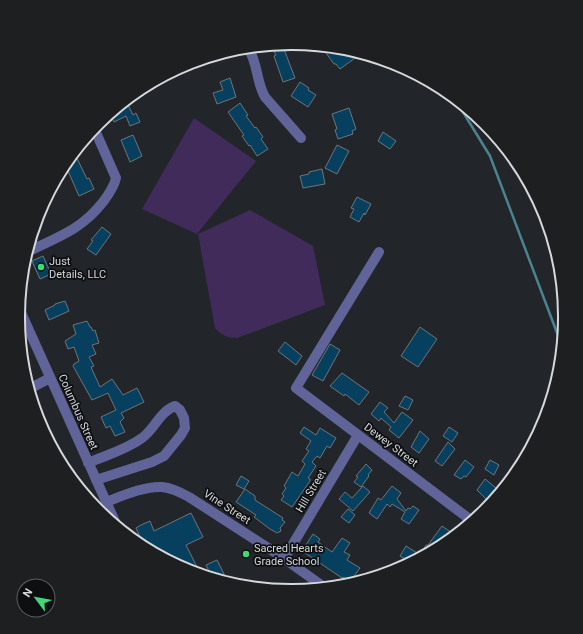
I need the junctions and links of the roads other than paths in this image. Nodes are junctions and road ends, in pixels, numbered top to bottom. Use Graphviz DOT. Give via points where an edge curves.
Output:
graph roads {
  1 [pos="251,54"];
  2 [pos="97,135"];
  3 [pos="301,138"];
  4 [pos="34,249"];
  5 [pos="379,252"];
  6 [pos="25,322"];
  7 [pos="50,378"];
  8 [pos="34,386"];
  9 [pos="358,435"];
  10 [pos="88,462"];
  11 [pos="96,480"];
  12 [pos="104,506"];
  13 [pos="105,508"];
  14 [pos="467,517"];
  15 [pos="284,560"];
  16 [pos="317,582"];
  1 -- 3 [label="street" via="265,97"];
  2 -- 4 [label="street" via="116,178 114,187 88,220"];
  5 -- 9 [label="street, Dewey Street" via="296,388"];
  6 -- 7 [label="street, Columbus Street"];
  7 -- 8 [label="street"];
  7 -- 10 [label="street, Columbus Street"];
  9 -- 14 [label="street, Dewey Street"];
  9 -- 15 [label="street, Hill Street"];
  10 -- 11 [label="street, Columbus Street"];
  10 -- 11 [label="street" via="143,438 167,409 175,406 180,410 185,428 164,456"];
  11 -- 12 [label="street, Columbus Street"];
  13 -- 15 [label="street, Vine Street" via="134,492 161,487 173,489 189,496"];
  15 -- 16 [label="street, Vine Street"];
}
